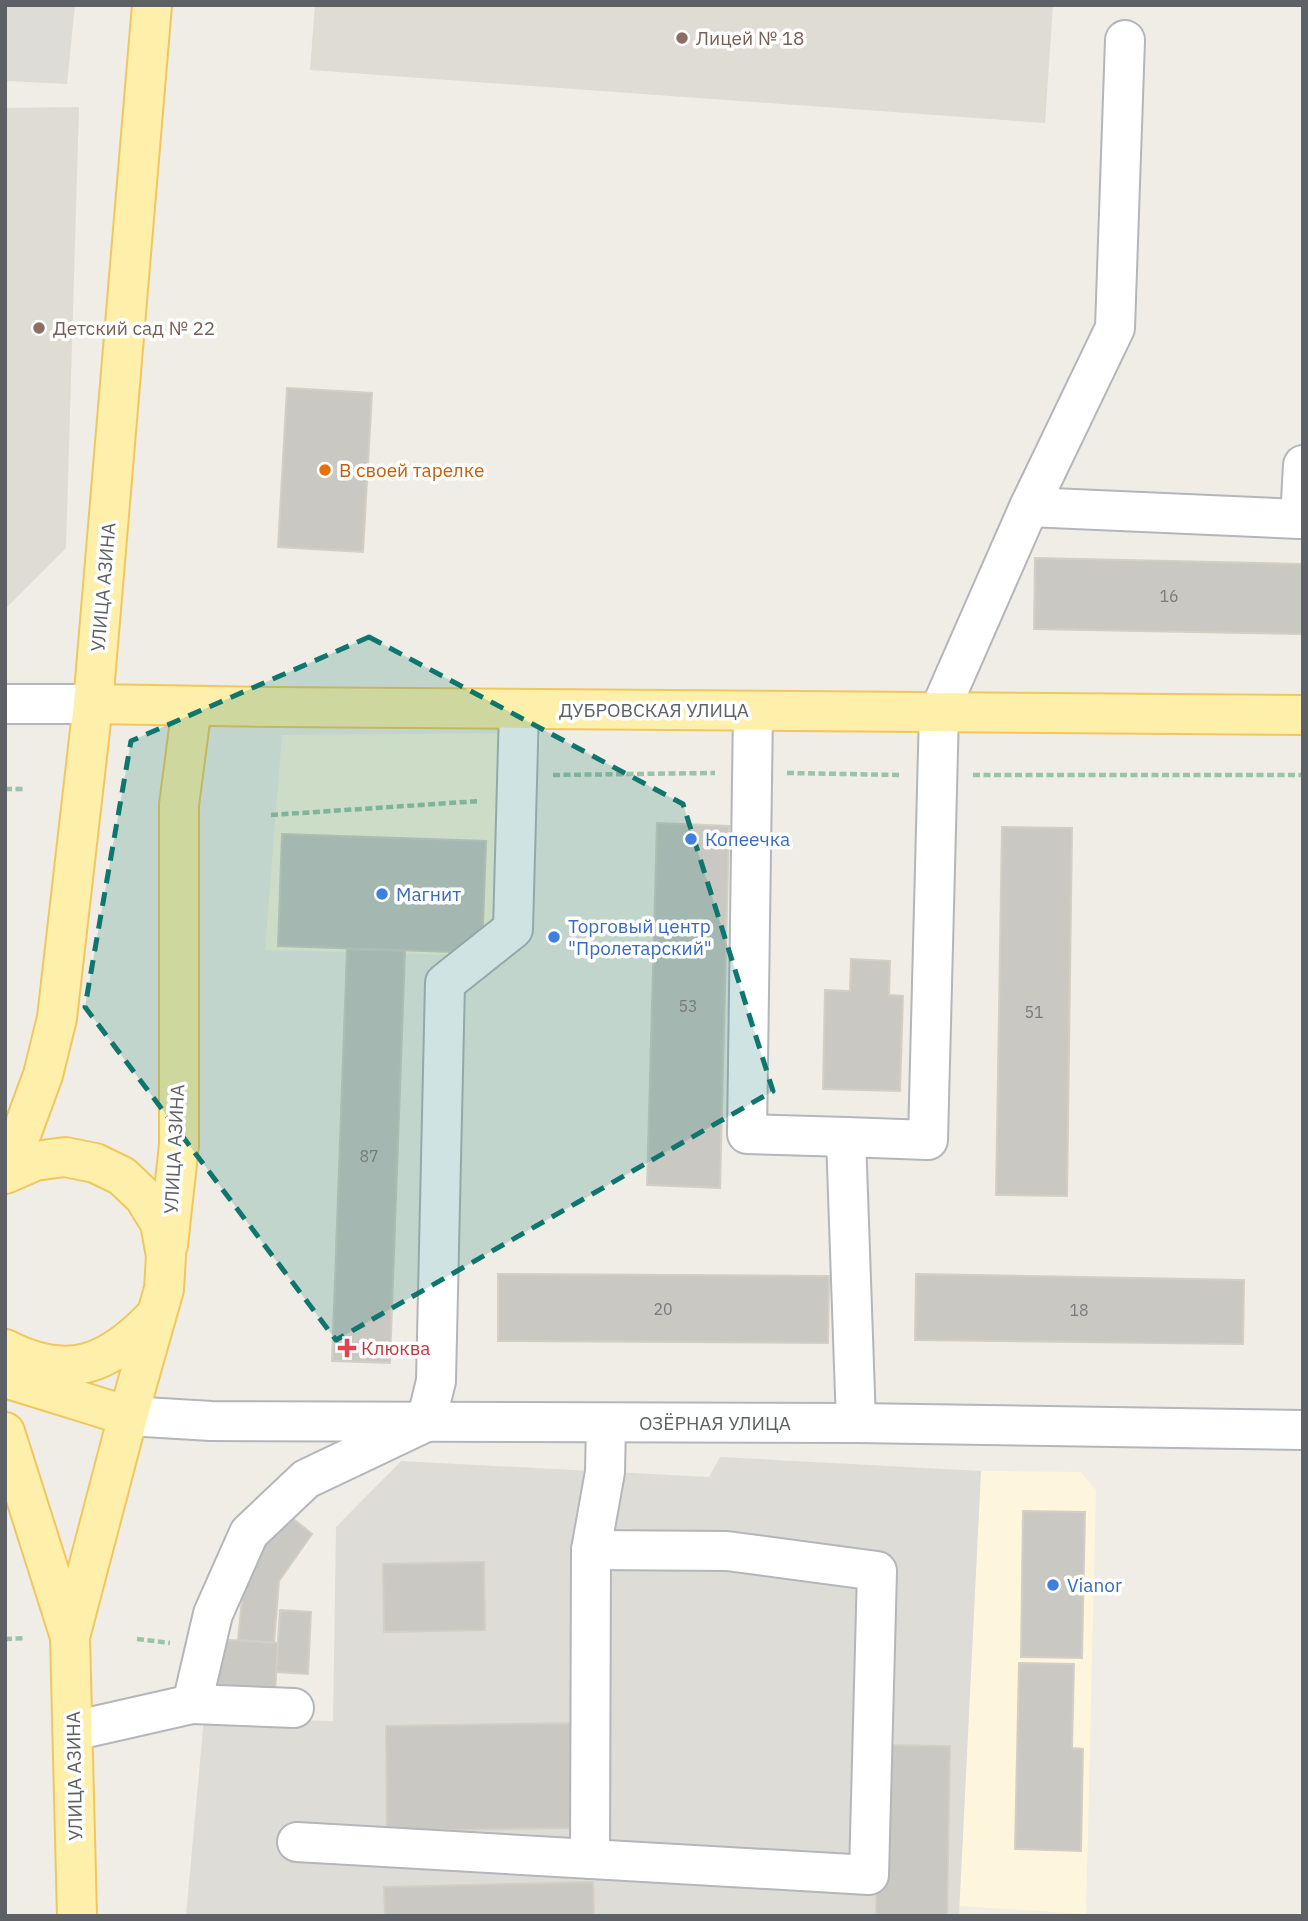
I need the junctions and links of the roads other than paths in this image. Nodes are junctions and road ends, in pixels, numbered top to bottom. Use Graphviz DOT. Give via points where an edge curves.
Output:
graph roads {
  1 [pos="152,5"];
  2 [pos="1125,40"];
  3 [pos="1303,465"];
  4 [pos="1029,507"];
  5 [pos="5,704"];
  6 [pos="93,704"];
  7 [pos="192,706"];
  8 [pos="519,709"];
  9 [pos="753,711"];
  10 [pos="939,712"];
  11 [pos="1303,715"];
  12 [pos="846,1137"];
  13 [pos="5,1159"];
  14 [pos="5,1174"];
  15 [pos="166,1256"];
  16 [pos="156,1314"];
  17 [pos="5,1349"];
  18 [pos="5,1378"];
  19 [pos="128,1416"];
  20 [pos="426,1422"];
  21 [pos="606,1423"];
  22 [pos="856,1423"];
  23 [pos="1303,1430"];
  24 [pos="5,1433"];
  25 [pos="591,1550"];
  26 [pos="71,1637"];
  27 [pos="192,1704"];
  28 [pos="294,1708"];
  29 [pos="73,1731"];
  30 [pos="297,1842"];
  31 [pos="590,1859"];
  32 [pos="77,1916"];
  1 -- 6 [label="main road, УЛИЦА АЗИНА"];
  2 -- 4 [label="street" via="1115,328"];
  3 -- 4 [label="street" via="1300,519"];
  4 -- 10 [label="street"];
  5 -- 6 [label="street, ДУБРОВСКАЯ УЛИЦА"];
  6 -- 7 [label="main road, ДУБРОВСКАЯ УЛИЦА"];
  6 -- 13 [label="main road, УЛИЦА АЗИНА" via="57,1018 22,1132"];
  7 -- 8 [label="main road, ДУБРОВСКАЯ УЛИЦА"];
  7 -- 15 [label="main road, УЛИЦА АЗИНА" via="179,805 179,1144"];
  8 -- 9 [label="main road, ДУБРОВСКАЯ УЛИЦА"];
  8 -- 20 [label="street" via="513,929 445,983 436,1381"];
  9 -- 10 [label="main road, ДУБРОВСКАЯ УЛИЦА"];
  9 -- 12 [label="street" via="747,1134"];
  10 -- 11 [label="main road, ДУБРОВСКАЯ УЛИЦА"];
  10 -- 12 [label="street" via="928,1140"];
  12 -- 22 [label="street"];
  14 -- 15 [label="main road" via="35,1161 65,1157 95,1163 122,1176 145,1197 160,1223"];
  15 -- 16 [label="main road, УЛИЦА АЗИНА" via="164,1289"];
  16 -- 17 [label="main road" via="114,1353 87,1363 48,1365"];
  16 -- 19 [label="main road, УЛИЦА АЗИНА"];
  18 -- 19 [label="main road"];
  19 -- 20 [label="street, ОЗЁРНАЯ УЛИЦА"];
  19 -- 26 [label="main road, УЛИЦА АЗИНА"];
  20 -- 21 [label="street, ОЗЁРНАЯ УЛИЦА"];
  20 -- 27 [label="street" via="306,1479 249,1534 214,1614"];
  21 -- 22 [label="street, ОЗЁРНАЯ УЛИЦА"];
  21 -- 25 [label="street" via="605,1472"];
  22 -- 23 [label="street, ОЗЁРНАЯ УЛИЦА"];
  24 -- 26 [label="main road, УЛИЦА АЗИНА"];
  25 -- 31 [label="street"];
  25 -- 31 [label="street" via="727,1551 877,1571 869,1875"];
  26 -- 29 [label="main road, УЛИЦА АЗИНА"];
  27 -- 28 [label="street"];
  27 -- 29 [label="street"];
  29 -- 32 [label="main road, УЛИЦА АЗИНА"];
  30 -- 31 [label="street"];
}
